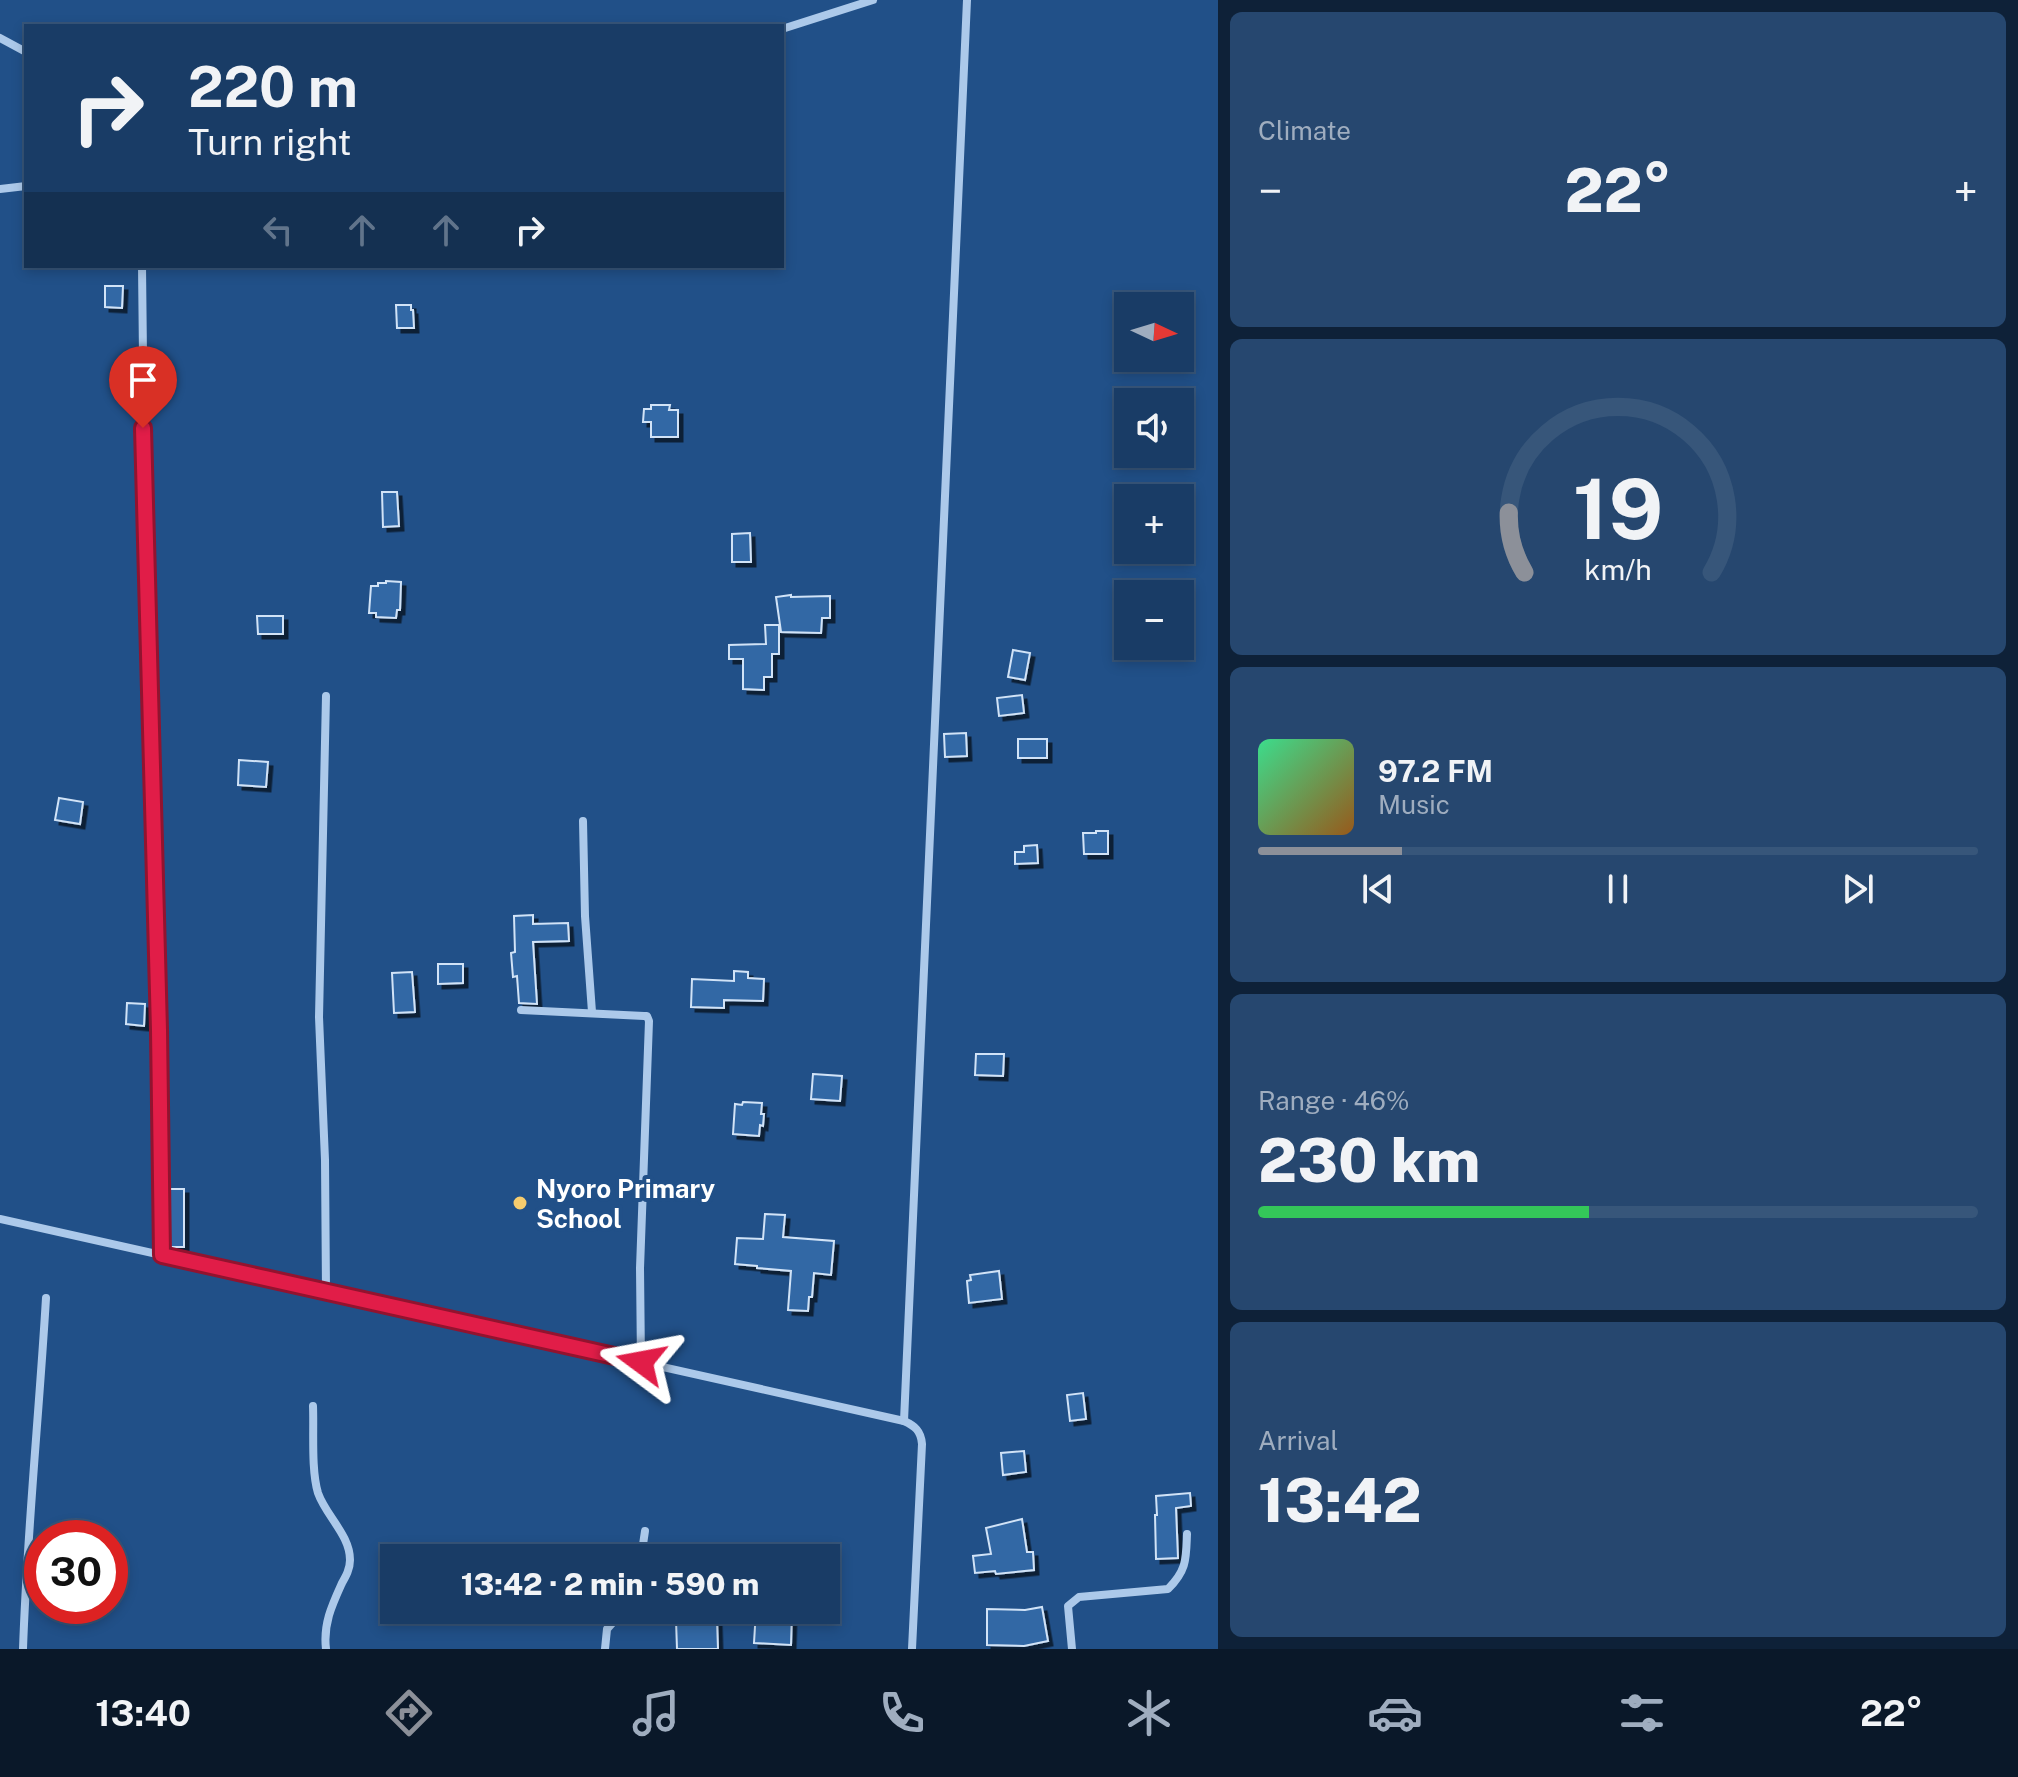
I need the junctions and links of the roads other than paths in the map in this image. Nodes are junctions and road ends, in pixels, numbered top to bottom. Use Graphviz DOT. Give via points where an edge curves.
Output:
graph roads {
  1 [pos="873,0"];
  2 [pos="967,0"];
  3 [pos="784,28"];
  4 [pos="0,38"];
  5 [pos="24,51"];
  6 [pos="24,186"];
  7 [pos="0,189"];
  8 [pos="142,268"];
  9 [pos="326,696"];
  10 [pos="583,821"];
  11 [pos="521,1010"];
  12 [pos="592,1012"];
  13 [pos="0,1219"];
  14 [pos="162,1255"];
  15 [pos="326,1292"];
  16 [pos="46,1298"];
  17 [pos="641,1362"];
  18 [pos="313,1406"];
  19 [pos="904,1421"];
  20 [pos="645,1531"];
  21 [pos="1187,1534"];
  22 [pos="643,1544"];
  23 [pos="611,1624"];
  24 [pos="23,1649"];
  25 [pos="326,1649"];
  26 [pos="605,1649"];
  27 [pos="912,1649"];
  28 [pos="1072,1649"];
  1 -- 3 [label="street"];
  2 -- 19 [label="street"];
  4 -- 5 [label="street"];
  6 -- 7 [label="street"];
  8 -- 14 [label="street"];
  9 -- 15 [label="street" via="319,1017"];
  10 -- 12 [label="street"];
  11 -- 12 [label="street"];
  12 -- 17 [label="street" via="644,1016 649,1021"];
  13 -- 14 [label="street"];
  14 -- 15 [label="street"];
  15 -- 17 [label="street"];
  16 -- 24 [label="street"];
  17 -- 19 [label="street"];
  18 -- 25 [label="street" via="315,1482 350,1557 326,1625"];
  19 -- 27 [label="street" via="915,1426 922,1444"];
  20 -- 22 [label="street"];
  21 -- 28 [label="street" via="1186,1564 1168,1589 1079,1597 1068,1606"];
  23 -- 26 [label="street"];
}
